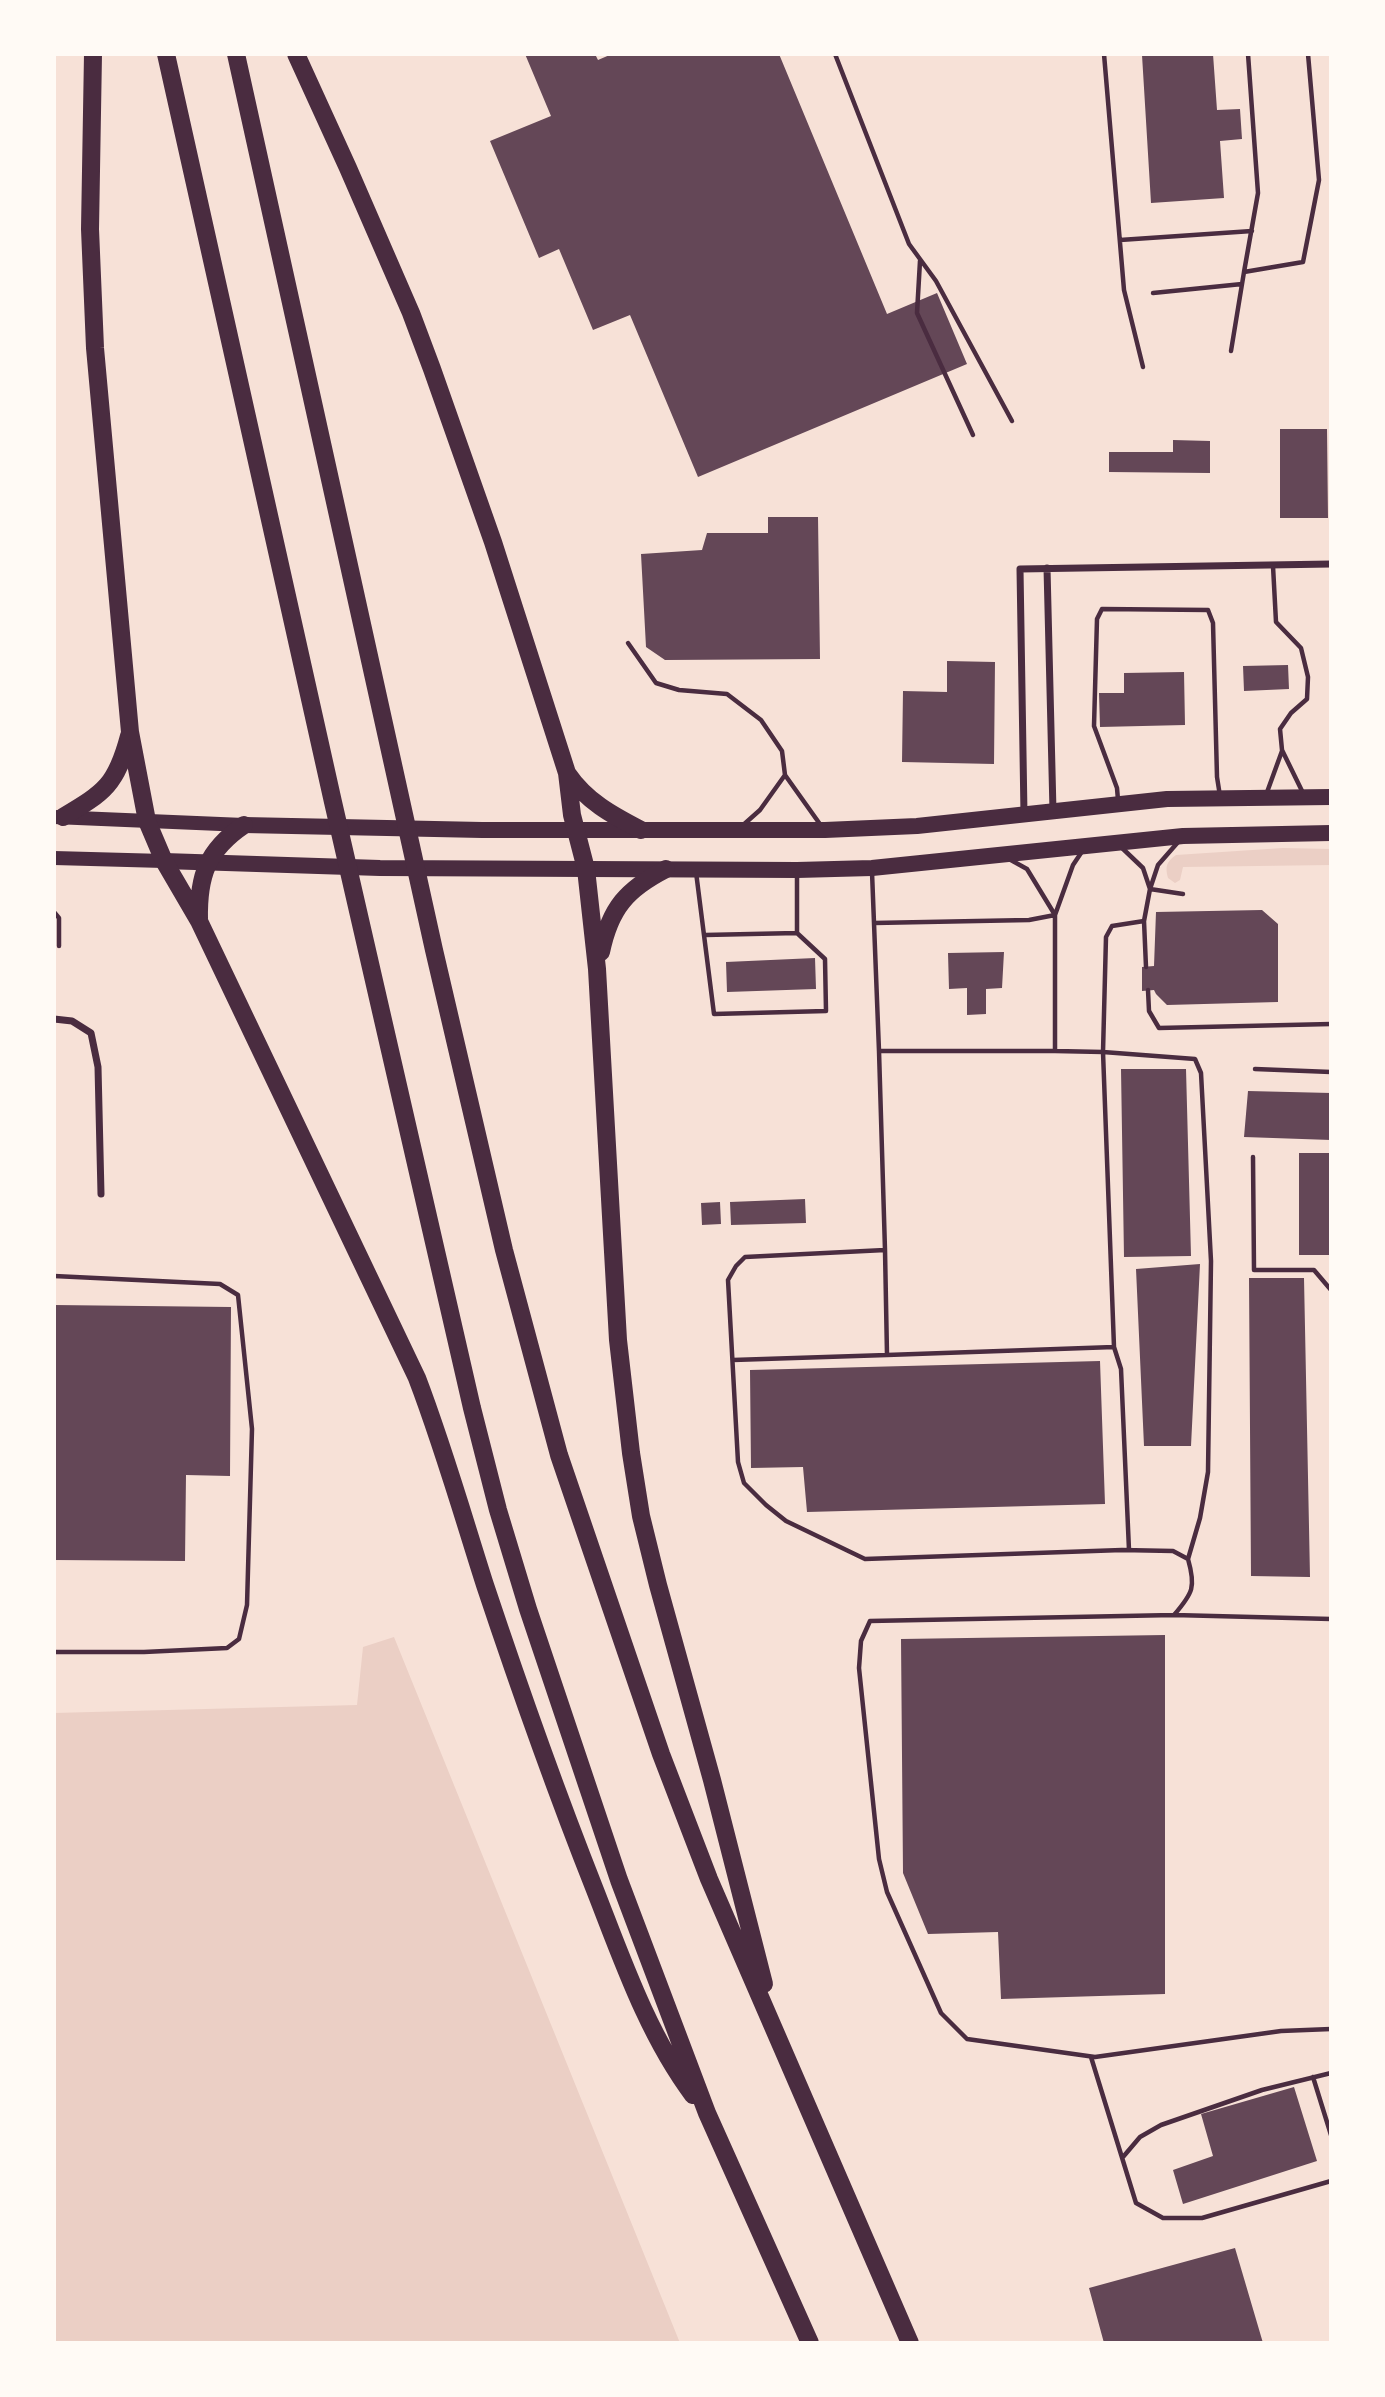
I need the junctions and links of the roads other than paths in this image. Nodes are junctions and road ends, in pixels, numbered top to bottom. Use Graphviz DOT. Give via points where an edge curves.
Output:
graph roads {
  1 [pos="93,54"];
  2 [pos="166,54"];
  3 [pos="236,54"];
  4 [pos="296,54"];
  5 [pos="835,54"];
  6 [pos="1104,54"];
  7 [pos="1248,54"];
  8 [pos="1308,54"];
  9 [pos="1252,231"];
  10 [pos="1119,240"];
  11 [pos="920,260"];
  12 [pos="1244,272"];
  13 [pos="1242,284"];
  14 [pos="1153,293"];
  15 [pos="1231,351"];
  16 [pos="1143,367"];
  17 [pos="1012,421"];
  18 [pos="973,435"];
  19 [pos="1331,564"];
  20 [pos="1273,565"];
  21 [pos="1047,568"];
  22 [pos="628,643"];
  23 [pos="130,732"];
  24 [pos="1282,750"];
  25 [pos="567,773"];
  26 [pos="785,775"];
  27 [pos="1220,797"];
  28 [pos="1265,797"];
  29 [pos="1304,797"];
  30 [pos="1331,797"];
  31 [pos="1118,804"];
  32 [pos="1053,811"];
  33 [pos="1024,814"];
  34 [pos="59,817"];
  35 [pos="147,821"];
  36 [pos="244,825"];
  37 [pos="575,830"];
  38 [pos="641,830"];
  39 [pos="737,830"];
  40 [pos="825,830"];
  41 [pos="1331,833"];
  42 [pos="1183,836"];
  43 [pos="1114,844"];
  44 [pos="1085,847"];
  45 [pos="1002,856"];
  46 [pos="54,858"];
  47 [pos="164,861"];
  48 [pos="208,862"];
  49 [pos="872,868"];
  50 [pos="586,869"];
  51 [pos="666,869"];
  52 [pos="696,870"];
  53 [pos="797,870"];
  54 [pos="1150,889"];
  55 [pos="1183,894"];
  56 [pos="54,912"];
  57 [pos="1055,915"];
  58 [pos="199,921"];
  59 [pos="1144,921"];
  60 [pos="874,923"];
  61 [pos="797,933"];
  62 [pos="705,935"];
  63 [pos="59,946"];
  64 [pos="1146,967"];
  65 [pos="597,969"];
  66 [pos="1147,990"];
  67 [pos="54,1019"];
  68 [pos="1331,1024"];
  69 [pos="879,1051"];
  70 [pos="1055,1051"];
  71 [pos="1103,1052"];
  72 [pos="1255,1069"];
  73 [pos="1331,1072"];
  74 [pos="1253,1157"];
  75 [pos="101,1194"];
  76 [pos="885,1250"];
  77 [pos="54,1276"];
  78 [pos="1331,1290"];
  79 [pos="1114,1347"];
  80 [pos="887,1354"];
  81 [pos="733,1360"];
  82 [pos="1129,1550"];
  83 [pos="1188,1559"];
  84 [pos="1170,1615"];
  85 [pos="1331,1619"];
  86 [pos="54,1652"];
  87 [pos="1331,2029"];
  88 [pos="778,2041"];
  89 [pos="1091,2057"];
  90 [pos="1331,2073"];
  91 [pos="1313,2077"];
  92 [pos="707,2113"];
  93 [pos="1331,2135"];
  94 [pos="1122,2158"];
  95 [pos="1331,2181"];
  96 [pos="810,2343"];
  97 [pos="910,2343"];
  1 -- 23 [label="highway" via="90,218 95,348"];
  2 -- 92 [label="highway" via="471,1408 528,1609 620,1880"];
  3 -- 88 [label="highway" via="434,950 504,1250 559,1455 661,1754"];
  4 -- 25 [label="highway" via="424,347"];
  5 -- 11 [label="lane" via="909,244"];
  6 -- 10 [label="lane"];
  7 -- 9 [label="lane" via="1258,193"];
  8 -- 12 [label="lane" via="1319,180 1303,262"];
  9 -- 10 [label="lane"];
  9 -- 12 [label="lane"];
  10 -- 16 [label="lane" via="1124,290"];
  11 -- 17 [label="lane"];
  11 -- 18 [label="lane" via="917,313"];
  12 -- 13 [label="lane"];
  13 -- 14 [label="lane"];
  13 -- 15 [label="lane"];
  19 -- 20 [label="street"];
  20 -- 21 [label="street"];
  20 -- 24 [label="lane" via="1276,622 1301,648 1308,677 1307,699 1280,729"];
  21 -- 32 [label="street"];
  21 -- 33 [label="street" via="1020,569"];
  22 -- 26 [label="lane" via="656,683 727,694 761,720 782,751"];
  23 -- 34 [label="highway" via="120,766 106,789"];
  23 -- 35 [label="highway"];
  24 -- 28 [label="lane"];
  24 -- 29 [label="lane"];
  25 -- 37 [label="highway"];
  25 -- 38 [label="highway" via="588,798"];
  26 -- 39 [label="lane" via="760,810"];
  26 -- 40 [label="lane"];
  27 -- 28 [label="main road"];
  27 -- 31 [label="main road"];
  27 -- 31 [label="lane" via="1213,623 1208,610 1102,610 1097,619 1094,726 1117,788"];
  28 -- 29 [label="main road"];
  29 -- 30 [label="main road"];
  31 -- 32 [label="main road"];
  32 -- 33 [label="main road"];
  33 -- 40 [label="main road"];
  34 -- 35 [label="main road"];
  35 -- 36 [label="main road"];
  35 -- 47 [label="highway"];
  36 -- 37 [label="main road"];
  36 -- 48 [label="highway" via="215,849"];
  37 -- 38 [label="main road"];
  37 -- 50 [label="highway"];
  38 -- 39 [label="main road"];
  39 -- 40 [label="main road"];
  41 -- 42 [label="main road"];
  42 -- 43 [label="main road"];
  42 -- 54 [label="lane" via="1158,865"];
  43 -- 44 [label="main road"];
  43 -- 54 [label="lane" via="1143,868"];
  44 -- 45 [label="main road"];
  44 -- 57 [label="lane" via="1073,865"];
  45 -- 49 [label="main road"];
  45 -- 57 [label="lane" via="1027,869"];
  46 -- 47 [label="main road"];
  47 -- 48 [label="main road"];
  47 -- 58 [label="highway"];
  48 -- 50 [label="main road"];
  48 -- 58 [label="highway" via="200,890"];
  49 -- 53 [label="main road"];
  49 -- 60 [label="lane"];
  50 -- 51 [label="main road"];
  50 -- 65 [label="highway"];
  51 -- 52 [label="main road"];
  51 -- 65 [label="highway" via="641,883 618,905 604,934"];
  52 -- 53 [label="main road"];
  52 -- 62 [label="lane"];
  53 -- 61 [label="lane"];
  54 -- 55 [label="lane"];
  54 -- 59 [label="lane"];
  56 -- 63 [label="lane" via="59,918"];
  57 -- 60 [label="lane" via="1029,920"];
  57 -- 70 [label="lane"];
  58 -- 92 [label="highway" via="417,1378 516,1676 615,1940 660,2042"];
  59 -- 64 [label="lane"];
  59 -- 71 [label="lane" via="1112,926 1106,937"];
  60 -- 69 [label="lane"];
  61 -- 62 [label="lane"];
  61 -- 62 [label="lane" via="825,959 827,1011 715,1014"];
  65 -- 88 [label="highway" via="618,1340 637,1491"];
  66 -- 68 [label="lane" via="1149,1012 1159,1028"];
  67 -- 75 [label="street" via="72,1021 91,1033 98,1067"];
  69 -- 70 [label="lane"];
  69 -- 76 [label="lane"];
  70 -- 71 [label="lane"];
  71 -- 79 [label="lane"];
  71 -- 83 [label="lane" via="1195,1059 1201,1073 1211,1261 1208,1472"];
  72 -- 73 [label="lane"];
  74 -- 78 [label="lane" via="1254,1270 1314,1270"];
  76 -- 80 [label="lane"];
  76 -- 81 [label="lane" via="745,1257 728,1280"];
  77 -- 86 [label="lane" via="220,1284 238,1295 252,1429 247,1605 239,1639 227,1648"];
  79 -- 80 [label="lane"];
  79 -- 82 [label="lane" via="1121,1369"];
  80 -- 81 [label="lane"];
  81 -- 82 [label="lane" via="738,1462 744,1483 786,1521 865,1559"];
  82 -- 83 [label="lane" via="1173,1552"];
  83 -- 84 [label="lane" via="1194,1579 1190,1596"];
  84 -- 85 [label="lane"];
  84 -- 89 [label="lane" via="870,1621 861,1641 859,1668 879,1859 887,1892 941,2013 967,2039"];
  87 -- 89 [label="lane" via="1281,2031"];
  88 -- 97 [label="highway"];
  89 -- 94 [label="lane"];
  90 -- 91 [label="lane"];
  91 -- 93 [label="lane"];
  91 -- 94 [label="lane" via="1160,2125 1140,2137"];
  92 -- 96 [label="highway"];
  94 -- 95 [label="lane" via="1136,2203 1163,2218 1202,2218"];
}
